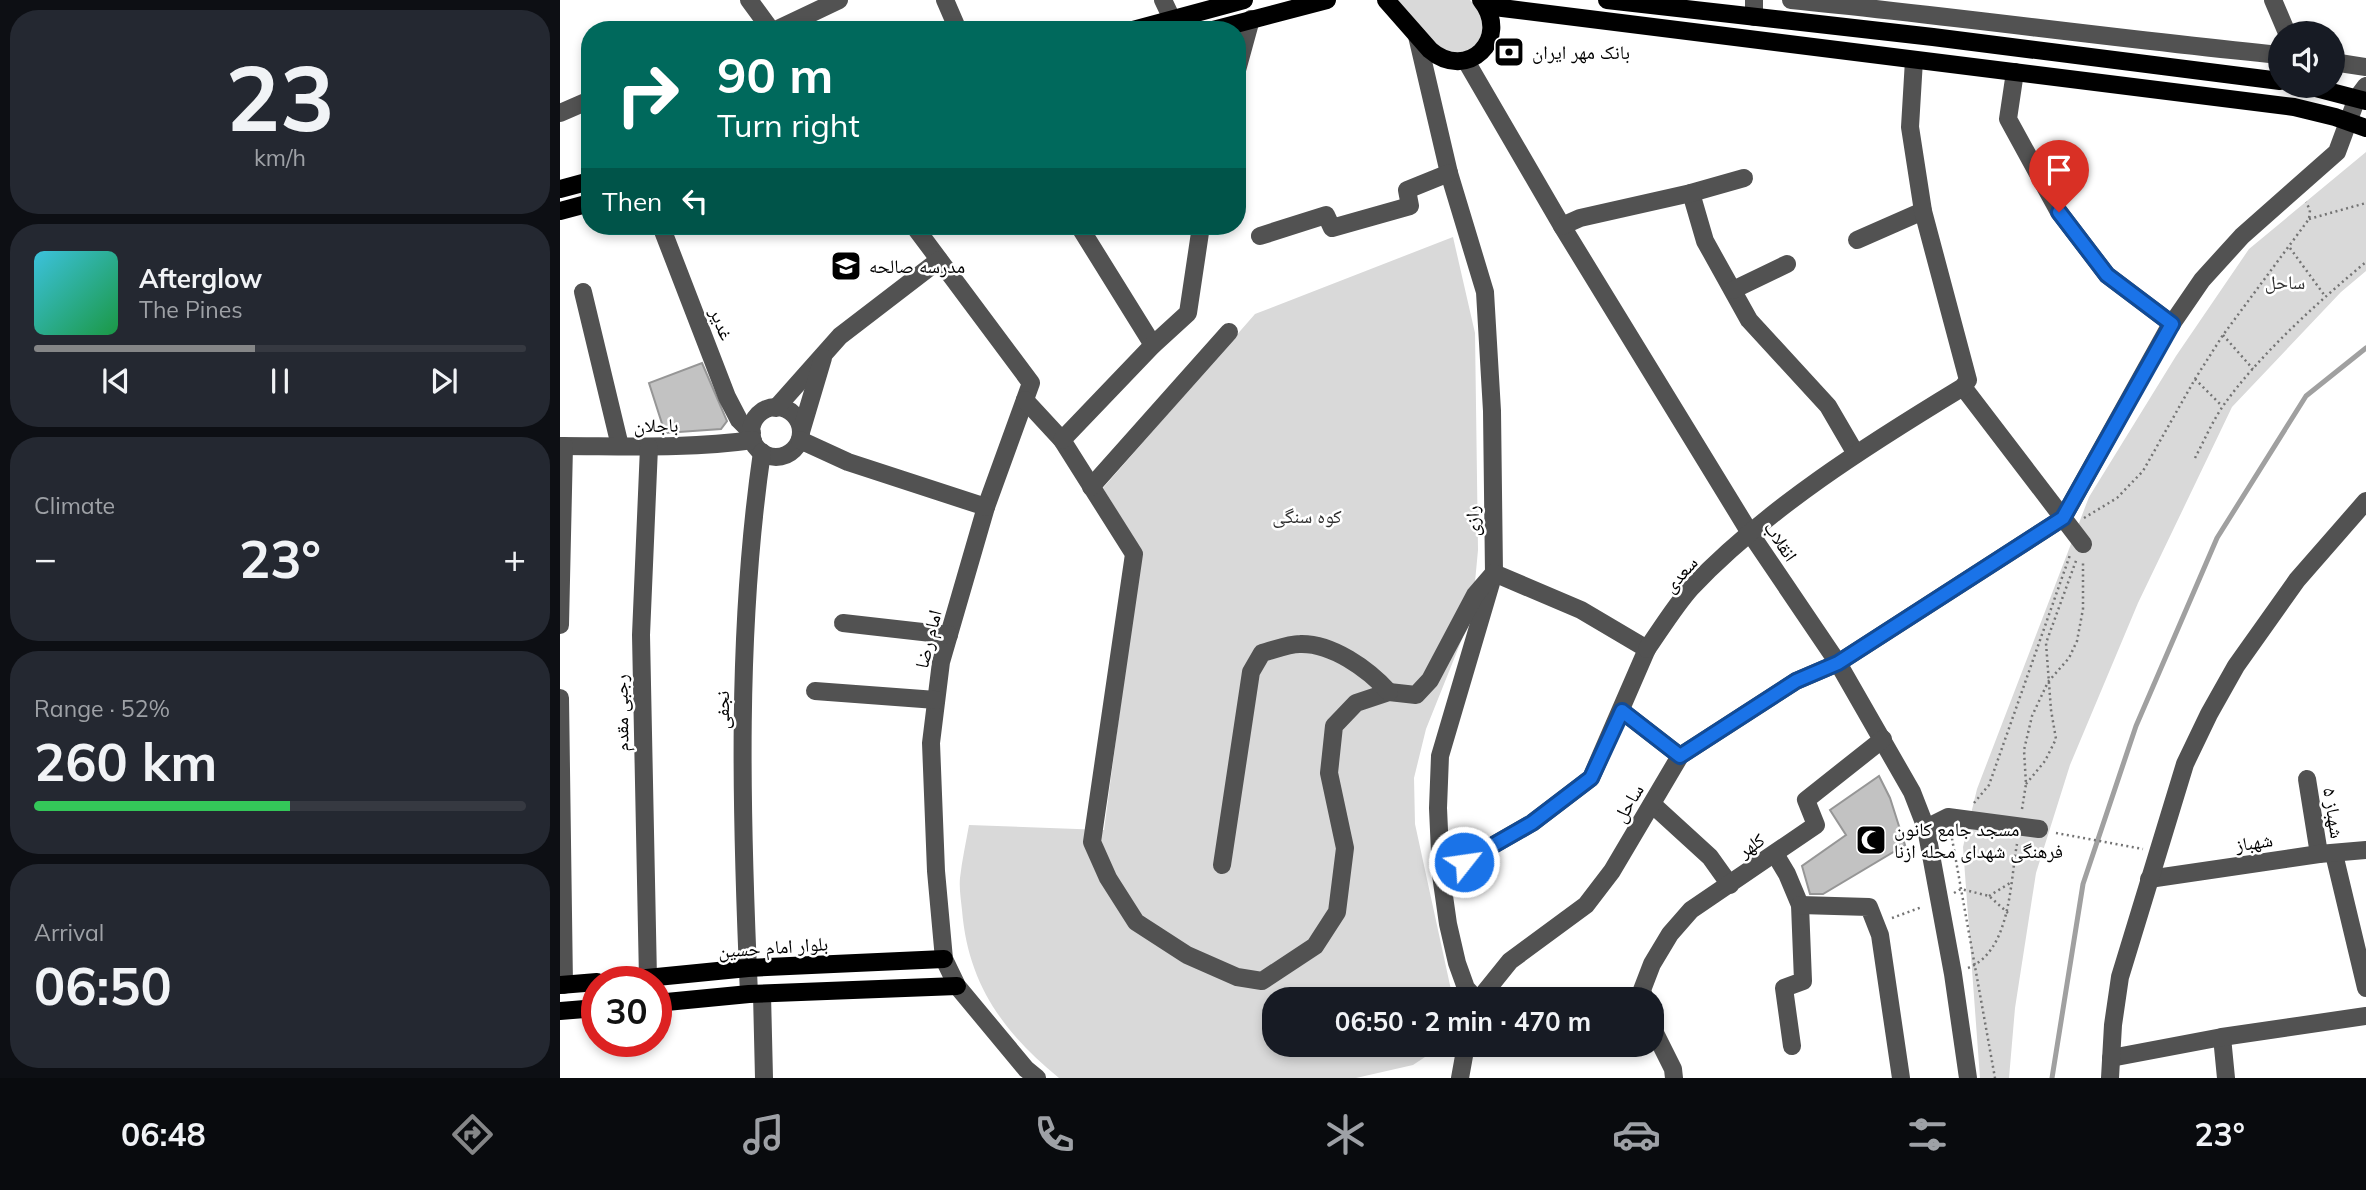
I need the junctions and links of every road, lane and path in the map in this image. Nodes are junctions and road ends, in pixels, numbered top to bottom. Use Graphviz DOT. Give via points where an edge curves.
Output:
graph roads {
  1 [pos="749,0"];
  2 [pos="839,0"];
  3 [pos="945,0"];
  4 [pos="1163,0"];
  5 [pos="1244,0"];
  6 [pos="1327,0"];
  7 [pos="1386,0"];
  8 [pos="1607,0"];
  9 [pos="1791,0"];
  10 [pos="2273,0"];
  11 [pos="1484,3"];
  12 [pos="1933,7"];
  13 [pos="1754,8"];
  14 [pos="1172,19"];
  15 [pos="1251,19"];
  16 [pos="764,21"];
  17 [pos="795,21"];
  18 [pos="954,21"];
  19 [pos="1165,21"];
  20 [pos="1244,21"];
  21 [pos="2282,21"];
  22 [pos="1417,36"];
  23 [pos="1246,37"];
  24 [pos="1933,37"];
  25 [pos="2268,54"];
  26 [pos="1466,61"];
  27 [pos="1922,61"];
  28 [pos="2345,64"];
  29 [pos="2366,67"];
  30 [pos="2015,72"];
  31 [pos="2268,79"];
  32 [pos="2345,92"];
  33 [pos="2363,95"];
  34 [pos="581,104"];
  35 [pos="560,113"];
  36 [pos="2358,125"];
  37 [pos="1449,173"];
  38 [pos="1744,178"];
  39 [pos="581,183"];
  40 [pos="2297,187"];
  41 [pos="560,189"];
  42 [pos="1692,194"];
  43 [pos="2366,203"];
  44 [pos="581,205"];
  45 [pos="560,211"];
  46 [pos="1923,211"];
  47 [pos="2309,219"];
  48 [pos="1562,226"];
  49 [pos="664,235"];
  50 [pos="921,235"];
  51 [pos="1085,235"];
  52 [pos="1200,235"];
  53 [pos="1260,236"];
  54 [pos="1857,240"];
  55 [pos="2290,247"];
  56 [pos="939,260"];
  57 [pos="2366,262"];
  58 [pos="1787,264"];
  59 [pos="1733,290"];
  60 [pos="583,292"];
  61 [pos="2325,296"];
  62 [pos="2172,324"];
  63 [pos="1229,332"];
  64 [pos="2223,335"];
  65 [pos="1153,345"];
  66 [pos="825,350"];
  67 [pos="2253,369"];
  68 [pos="2195,379"];
  69 [pos="1963,387"];
  70 [pos="1025,400"];
  71 [pos="2223,407"];
  72 [pos="776,408"];
  73 [pos="801,436"];
  74 [pos="1062,440"];
  75 [pos="755,442"];
  76 [pos="562,446"];
  77 [pos="620,446"];
  78 [pos="649,447"];
  79 [pos="1856,454"];
  80 [pos="2195,458"];
  81 [pos="1091,487"];
  82 [pos="2366,501"];
  83 [pos="986,507"];
  84 [pos="2073,532"];
  85 [pos="1750,533"];
  86 [pos="1494,573"];
  87 [pos="844,623"];
  88 [pos="560,625"];
  89 [pos="949,635"];
  90 [pos="1647,649"];
  91 [pos="1838,663"];
  92 [pos="2048,682"];
  93 [pos="815,691"];
  94 [pos="1389,692"];
  95 [pos="560,698"];
  96 [pos="936,700"];
  97 [pos="1622,711"];
  98 [pos="1883,739"];
  99 [pos="1680,756"];
  100 [pos="2307,779"];
  101 [pos="2026,784"];
  102 [pos="1652,804"];
  103 [pos="1954,818"];
  104 [pos="2020,827"];
  105 [pos="1926,828"];
  106 [pos="2039,830"];
  107 [pos="2134,848"];
  108 [pos="2366,850"];
  109 [pos="1775,854"];
  110 [pos="2327,854"];
  111 [pos="1223,865"];
  112 [pos="1441,875"];
  113 [pos="2149,879"];
  114 [pos="2010,883"];
  115 [pos="1730,885"];
  116 [pos="1989,896"];
  117 [pos="1800,905"];
  118 [pos="944,960"];
  119 [pos="648,966"];
  120 [pos="1975,966"];
  121 [pos="748,968"];
  122 [pos="1953,974"];
  123 [pos="672,976"];
  124 [pos="581,983"];
  125 [pos="562,985"];
  126 [pos="957,986"];
  127 [pos="1466,987"];
  128 [pos="1489,987"];
  129 [pos="1643,987"];
  130 [pos="2366,988"];
  131 [pos="755,994"];
  132 [pos="672,1002"];
  133 [pos="581,1009"];
  134 [pos="560,1011"];
  135 [pos="2366,1016"];
  136 [pos="2222,1037"];
  137 [pos="1793,1046"];
  138 [pos="1664,1051"];
  139 [pos="1464,1057"];
  140 [pos="2111,1058"];
  141 [pos="764,1078"];
  142 [pos="1038,1078"];
  143 [pos="1460,1078"];
  144 [pos="1674,1078"];
  145 [pos="1901,1078"];
  146 [pos="1969,1078"];
  147 [pos="1994,1078"];
  148 [pos="2110,1078"];
  149 [pos="2226,1078"];
  1 -- 16 [label="street"];
  2 -- 17 [label="street"];
  3 -- 18 [label="street"];
  4 -- 14 [label="street"];
  5 -- 14 [label="main road"];
  6 -- 15 [label="main road"];
  7 -- 22 [label="main road"];
  8 -- 13 [label="main road"];
  9 -- 12 [label="street"];
  10 -- 21 [label="street"];
  11 -- 26 [label="main road" via="1492,20 1489,41"];
  11 -- 27 [label="main road"];
  12 -- 24 [label="street"];
  12 -- 25 [label="street" via="2127,40"];
  13 -- 24 [label="main road"];
  14 -- 19 [label="main road"];
  15 -- 20 [label="main road"];
  15 -- 23 [label="street"];
  22 -- 26 [label="main road" via="1437,57"];
  22 -- 37 [label="street, رازی"];
  24 -- 27 [label="main road"];
  24 -- 31 [label="main road"];
  26 -- 48 [label="street, انقلاب"];
  27 -- 30 [label="main road"];
  27 -- 46 [label="street" via="1910,127"];
  28 -- 29 [label="street"];
  30 -- 36 [label="main road" via="2294,107"];
  30 -- 62 [label="street" via="2008,119 2059,212 2107,275"];
  32 -- 33 [label="main road"];
  33 -- 36 [label="street"];
  34 -- 35 [label="street"];
  36 -- 40 [label="street" via="2337,152"];
  37 -- 53 [label="street" via="1407,190 1410,206 1332,228 1326,215"];
  37 -- 86 [label="street, رازی" via="1485,292"];
  38 -- 42 [label="street"];
  39 -- 41 [label="main road"];
  40 -- 47 [label="path" via="2310,210"];
  40 -- 62 [label="street" via="2242,236 2202,280"];
  42 -- 48 [label="street"];
  42 -- 59 [label="street" via="1705,242"];
  43 -- 47 [label="path"];
  44 -- 45 [label="main road"];
  46 -- 54 [label="street"];
  46 -- 69 [label="street" via="1968,380"];
  47 -- 55 [label="path"];
  48 -- 85 [label="street, انقلاب"];
  49 -- 75 [label="street, غدیر" via="727,397"];
  50 -- 56 [label="street, امام رضا"];
  51 -- 65 [label="street"];
  52 -- 65 [label="street" via="1188,313"];
  55 -- 61 [label="path"];
  55 -- 64 [label="path"];
  56 -- 66 [label="street"];
  56 -- 70 [label="street, امام رضا" via="1031,383"];
  57 -- 61 [label="path"];
  58 -- 59 [label="street"];
  59 -- 79 [label="street" via="1749,320 1828,406"];
  60 -- 77 [label="street"];
  61 -- 67 [label="path"];
  62 -- 84 [label="street"];
  63 -- 81 [label="street"];
  64 -- 67 [label="path"];
  64 -- 68 [label="path"];
  65 -- 74 [label="street"];
  66 -- 72 [label="street"];
  66 -- 73 [label="street"];
  67 -- 71 [label="path"];
  68 -- 71 [label="path"];
  68 -- 84 [label="path" via="2143,471 2118,498 2087,515"];
  69 -- 79 [label="street, سعدی"];
  69 -- 84 [label="street"];
  70 -- 74 [label="street"];
  70 -- 83 [label="street, امام رضا"];
  71 -- 80 [label="path"];
  72 -- 73 [label="street" via="791,412"];
  72 -- 75 [label="street" via="756,418"];
  73 -- 75 [label="street" via="797,447 784,456 776,457"];
  73 -- 83 [label="street" via="848,462"];
  74 -- 81 [label="street"];
  75 -- 78 [label="street, باجلان"];
  75 -- 121 [label="street, نجفی" via="742,700"];
  76 -- 77 [label="street, باجلان"];
  76 -- 88 [label="street"];
  77 -- 78 [label="street, باجلان"];
  78 -- 119 [label="street, رجبی مقدم" via="641,635"];
  79 -- 85 [label="street, سعدی"];
  81 -- 94 [label="street" via="1134,554 1092,842 1136,922 1188,955 1237,977 1262,981 1315,946 1337,912 1345,848 1329,772 1334,726 1356,703"];
  82 -- 113 [label="street" via="2297,580 2222,690 2185,764"];
  83 -- 89 [label="street, امام رضا"];
  84 -- 91 [label="street, ساحل"];
  84 -- 92 [label="path" via="2046,643"];
  84 -- 92 [label="path" via="2083,608 2069,658"];
  84 -- 103 [label="path" via="2069,557 1989,785"];
  85 -- 90 [label="street, سعدی" via="1690,590"];
  85 -- 91 [label="street, انقلاب"];
  86 -- 90 [label="street" via="1581,610"];
  86 -- 94 [label="street" via="1475,595 1430,680 1416,695"];
  86 -- 112 [label="street, رازی" via="1440,757"];
  87 -- 89 [label="street"];
  89 -- 96 [label="street, امام رضا"];
  90 -- 97 [label="street, سعدی"];
  91 -- 98 [label="street, انقلاب"];
  91 -- 99 [label="street, ساحل" via="1796,681"];
  92 -- 101 [label="path" via="2032,716 2024,750"];
  92 -- 101 [label="path" via="2056,738"];
  93 -- 96 [label="street"];
  94 -- 111 [label="street" via="1376,678 1326,647 1298,643 1262,653 1251,672"];
  95 -- 125 [label="street"];
  96 -- 118 [label="street, امام رضا" via="931,743"];
  97 -- 99 [label="street"];
  97 -- 112 [label="street, سعدی" via="1591,778 1532,823"];
  98 -- 105 [label="street, انقلاب"];
  98 -- 109 [label="street, کلهر" via="1806,800 1816,825"];
  99 -- 102 [label="street, ساحل"];
  100 -- 110 [label="street, شهباز ۵"];
  101 -- 104 [label="path"];
  102 -- 115 [label="street" via="1710,857"];
  102 -- 128 [label="street, ساحل" via="1586,905 1510,961"];
  103 -- 104 [label="street"];
  103 -- 105 [label="street"];
  103 -- 120 [label="path"];
  104 -- 106 [label="street"];
  104 -- 114 [label="path"];
  105 -- 122 [label="street, انقلاب"];
  106 -- 107 [label="path"];
  108 -- 110 [label="street, شهباز"];
  109 -- 115 [label="street, کلهر"];
  109 -- 117 [label="street"];
  110 -- 113 [label="street, شهباز"];
  110 -- 130 [label="street, شهباز ۵"];
  112 -- 127 [label="street, رازی"];
  113 -- 140 [label="street" via="2120,977"];
  114 -- 116 [label="path"];
  114 -- 120 [label="path" via="2004,926"];
  115 -- 129 [label="street, کلهر" via="1691,910 1670,933"];
  117 -- 137 [label="street" via="1803,981 1784,988"];
  117 -- 145 [label="street" via="1869,907 1880,936"];
  118 -- 121 [label="main road, بلوار امام حسین"];
  118 -- 126 [label="street, امام رضا"];
  120 -- 122 [label="path"];
  120 -- 147 [label="path"];
  121 -- 123 [label="main road, بلوار امام حسین"];
  121 -- 131 [label="street, نجفی"];
  122 -- 146 [label="street, انقلاب"];
  124 -- 125 [label="main road"];
  126 -- 131 [label="main road"];
  126 -- 142 [label="street, امام رضا"];
  131 -- 132 [label="main road"];
  131 -- 141 [label="street, نجفی"];
  133 -- 134 [label="main road"];
  135 -- 136 [label="street"];
  136 -- 140 [label="street"];
  136 -- 149 [label="street"];
  138 -- 144 [label="street"];
  139 -- 143 [label="street"];
  140 -- 148 [label="street"];
}
